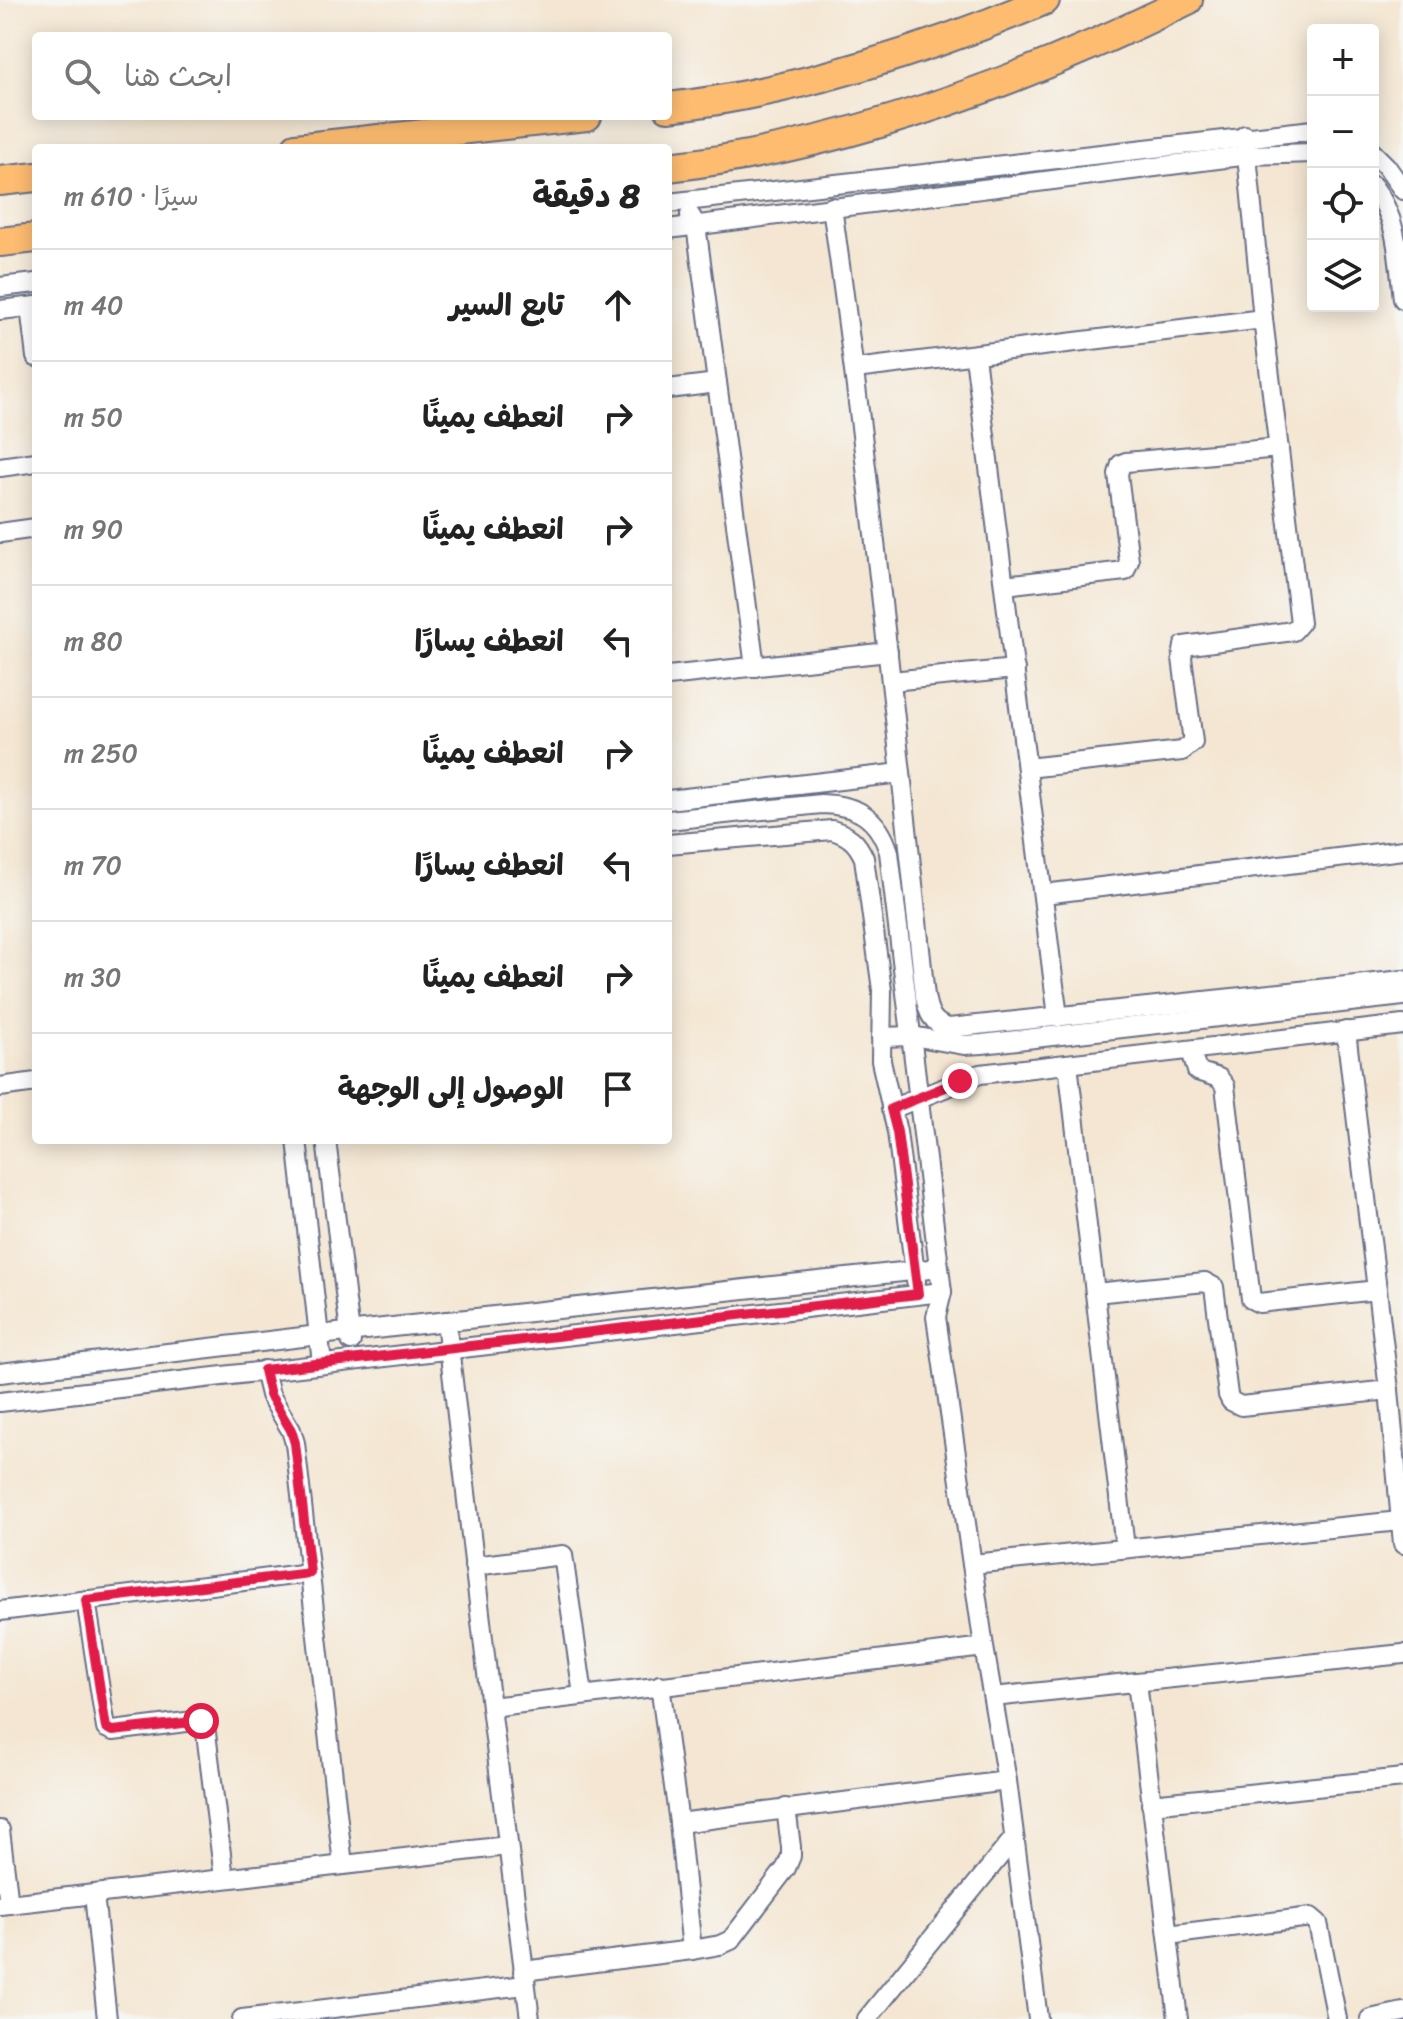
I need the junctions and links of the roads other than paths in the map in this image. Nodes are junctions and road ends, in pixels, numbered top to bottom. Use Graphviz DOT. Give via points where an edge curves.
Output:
graph roads {
  1 [pos="1045,0"];
  2 [pos="1188,0"];
  3 [pos="672,106"];
  4 [pos="551,120"];
  5 [pos="1307,130"];
  6 [pos="1245,135"];
  7 [pos="332,144"];
  8 [pos="1307,153"];
  9 [pos="1249,155"];
  10 [pos="1379,159"];
  11 [pos="672,166"];
  12 [pos="32,177"];
  13 [pos="0,181"];
  14 [pos="1403,190"];
  15 [pos="1379,194"];
  16 [pos="676,202"];
  17 [pos="832,207"];
  18 [pos="696,225"];
  19 [pos="672,228"];
  20 [pos="32,238"];
  21 [pos="0,242"];
  22 [pos="32,283"];
  23 [pos="0,287"];
  24 [pos="1403,299"];
  25 [pos="32,306"];
  26 [pos="0,310"];
  27 [pos="1263,319"];
  28 [pos="975,356"];
  29 [pos="855,369"];
  30 [pos="717,383"];
  31 [pos="672,389"];
  32 [pos="1279,448"];
  33 [pos="32,463"];
  34 [pos="0,467"];
  35 [pos="32,529"];
  36 [pos="0,533"];
  37 [pos="1005,585"];
  38 [pos="888,652"];
  39 [pos="755,667"];
  40 [pos="1015,669"];
  41 [pos="672,676"];
  42 [pos="891,681"];
  43 [pos="1027,768"];
  44 [pos="901,773"];
  45 [pos="838,781"];
  46 [pos="672,800"];
  47 [pos="839,804"];
  48 [pos="734,813"];
  49 [pos="672,820"];
  50 [pos="736,837"];
  51 [pos="672,844"];
  52 [pos="1403,850"];
  53 [pos="913,881"];
  54 [pos="893,882"];
  55 [pos="1044,894"];
  56 [pos="1403,980"];
  57 [pos="1403,996"];
  58 [pos="1058,1017"];
  59 [pos="1403,1025"];
  60 [pos="1346,1031"];
  61 [pos="912,1036"];
  62 [pos="881,1037"];
  63 [pos="1191,1050"];
  64 [pos="1068,1064"];
  65 [pos="32,1083"];
  66 [pos="0,1087"];
  67 [pos="920,1099"];
  68 [pos="891,1109"];
  69 [pos="297,1144"];
  70 [pos="326,1144"];
  71 [pos="939,1268"];
  72 [pos="915,1271"];
  73 [pos="1377,1290"];
  74 [pos="942,1292"];
  75 [pos="1095,1293"];
  76 [pos="918,1294"];
  77 [pos="936,1317"];
  78 [pos="446,1321"];
  79 [pos="350,1332"];
  80 [pos="319,1335"];
  81 [pos="449,1350"];
  82 [pos="353,1359"];
  83 [pos="322,1363"];
  84 [pos="264,1370"];
  85 [pos="0,1373"];
  86 [pos="1389,1390"];
  87 [pos="0,1402"];
  88 [pos="1400,1521"];
  89 [pos="1403,1544"];
  90 [pos="1125,1548"];
  91 [pos="972,1564"];
  92 [pos="474,1566"];
  93 [pos="310,1573"];
  94 [pos="86,1600"];
  95 [pos="0,1611"];
  96 [pos="984,1647"];
  97 [pos="1403,1654"];
  98 [pos="1137,1682"];
  99 [pos="660,1685"];
  100 [pos="583,1695"];
  101 [pos="993,1697"];
  102 [pos="491,1707"];
  103 [pos="1403,1778"];
  104 [pos="1007,1781"];
  105 [pos="1151,1804"];
  106 [pos="786,1808"];
  107 [pos="679,1823"];
  108 [pos="0,1830"];
  109 [pos="1014,1838"];
  110 [pos="507,1846"];
  111 [pos="343,1865"];
  112 [pos="224,1878"];
  113 [pos="94,1894"];
  114 [pos="4,1904"];
  115 [pos="1168,1935"];
  116 [pos="692,1950"];
  117 [pos="524,1978"];
  118 [pos="1403,2012"];
  119 [pos="107,2019"];
  120 [pos="242,2019"];
  121 [pos="530,2019"];
  122 [pos="867,2019"];
  123 [pos="1038,2019"];
  124 [pos="1178,2019"];
  125 [pos="1337,2019"];
  126 [pos="1370,2019"];
  1 -- 3 [label="main road" via="851,68"];
  2 -- 11 [label="main road" via="1060,58 939,103 765,151"];
  4 -- 7 [label="main road"];
  5 -- 6 [label="street"];
  6 -- 9 [label="street"];
  6 -- 16 [label="street"];
  8 -- 9 [label="street"];
  9 -- 17 [label="street"];
  9 -- 27 [label="street"];
  10 -- 14 [label="street"];
  12 -- 13 [label="main road"];
  15 -- 24 [label="street" via="1393,221"];
  16 -- 18 [label="street"];
  17 -- 18 [label="street"];
  17 -- 29 [label="street"];
  18 -- 19 [label="street"];
  18 -- 30 [label="street"];
  20 -- 21 [label="main road"];
  22 -- 23 [label="street"];
  25 -- 26 [label="street"];
  27 -- 28 [label="street"];
  27 -- 32 [label="street"];
  28 -- 29 [label="street"];
  28 -- 37 [label="street"];
  29 -- 38 [label="street"];
  30 -- 31 [label="street"];
  30 -- 39 [label="street"];
  32 -- 37 [label="street" via="1121,464 1129,561 1125,571"];
  32 -- 43 [label="street" via="1301,617 1298,629 1184,646 1193,742 1182,751"];
  33 -- 34 [label="street"];
  35 -- 36 [label="street"];
  37 -- 40 [label="street"];
  38 -- 39 [label="street"];
  38 -- 42 [label="street"];
  39 -- 41 [label="street"];
  40 -- 42 [label="street"];
  40 -- 43 [label="street"];
  42 -- 44 [label="street"];
  43 -- 55 [label="street"];
  44 -- 45 [label="street"];
  44 -- 53 [label="street"];
  45 -- 46 [label="street"];
  45 -- 47 [label="street"];
  47 -- 48 [label="street"];
  47 -- 54 [label="street" via="873,821 883,834"];
  48 -- 49 [label="street"];
  48 -- 50 [label="street"];
  50 -- 51 [label="street"];
  50 -- 62 [label="street" via="832,830 860,848 882,990"];
  52 -- 55 [label="street"];
  53 -- 54 [label="street"];
  53 -- 58 [label="street" via="925,996 936,1022 949,1028"];
  54 -- 61 [label="street"];
  55 -- 58 [label="street"];
  56 -- 58 [label="street"];
  57 -- 61 [label="street" via="982,1044"];
  59 -- 60 [label="street"];
  60 -- 63 [label="street"];
  60 -- 73 [label="street"];
  61 -- 62 [label="street"];
  61 -- 67 [label="street"];
  62 -- 68 [label="street"];
  63 -- 64 [label="street"];
  63 -- 73 [label="street" via="1197,1071 1219,1078 1225,1086 1251,1299 1259,1303"];
  64 -- 67 [label="street" via="980,1074"];
  64 -- 75 [label="street"];
  65 -- 66 [label="street"];
  67 -- 68 [label="street"];
  67 -- 71 [label="street"];
  68 -- 72 [label="street"];
  69 -- 80 [label="street"];
  70 -- 79 [label="street"];
  71 -- 72 [label="street"];
  71 -- 74 [label="street"];
  72 -- 76 [label="street"];
  72 -- 78 [label="street"];
  73 -- 86 [label="street"];
  74 -- 76 [label="street"];
  74 -- 77 [label="street"];
  75 -- 86 [label="street" via="1205,1282 1214,1287 1228,1395 1236,1405"];
  75 -- 90 [label="street"];
  76 -- 77 [label="street"];
  76 -- 81 [label="street"];
  77 -- 91 [label="street"];
  78 -- 79 [label="street"];
  78 -- 81 [label="street"];
  79 -- 80 [label="street"];
  79 -- 82 [label="street"];
  80 -- 83 [label="street"];
  80 -- 85 [label="street"];
  81 -- 82 [label="street"];
  81 -- 92 [label="street"];
  82 -- 83 [label="street"];
  83 -- 84 [label="street"];
  84 -- 87 [label="street"];
  84 -- 93 [label="street" via="270,1395 295,1443"];
  86 -- 88 [label="street"];
  88 -- 89 [label="street"];
  88 -- 90 [label="street"];
  90 -- 91 [label="street"];
  91 -- 96 [label="street"];
  92 -- 100 [label="street" via="563,1555"];
  92 -- 102 [label="street"];
  93 -- 94 [label="street"];
  93 -- 111 [label="street"];
  94 -- 95 [label="street"];
  94 -- 112 [label="street" via="106,1728 194,1721 205,1725"];
  96 -- 99 [label="street"];
  96 -- 101 [label="street"];
  97 -- 98 [label="street"];
  98 -- 101 [label="street"];
  98 -- 105 [label="street"];
  99 -- 100 [label="street"];
  99 -- 107 [label="street"];
  100 -- 102 [label="street"];
  101 -- 104 [label="street"];
  102 -- 110 [label="street"];
  103 -- 105 [label="street"];
  104 -- 106 [label="street"];
  104 -- 109 [label="street"];
  105 -- 115 [label="street"];
  106 -- 107 [label="street"];
  106 -- 116 [label="street" via="791,1856 786,1868 731,1940"];
  107 -- 116 [label="street"];
  108 -- 114 [label="street"];
  109 -- 122 [label="street"];
  109 -- 123 [label="street"];
  110 -- 111 [label="street"];
  110 -- 117 [label="street"];
  111 -- 112 [label="street"];
  112 -- 113 [label="street"];
  113 -- 114 [label="street"];
  113 -- 119 [label="street"];
  115 -- 124 [label="street"];
  115 -- 125 [label="street" via="1311,1917 1318,1923"];
  116 -- 117 [label="street"];
  117 -- 120 [label="street"];
  117 -- 121 [label="street"];
  118 -- 126 [label="street"];
}
